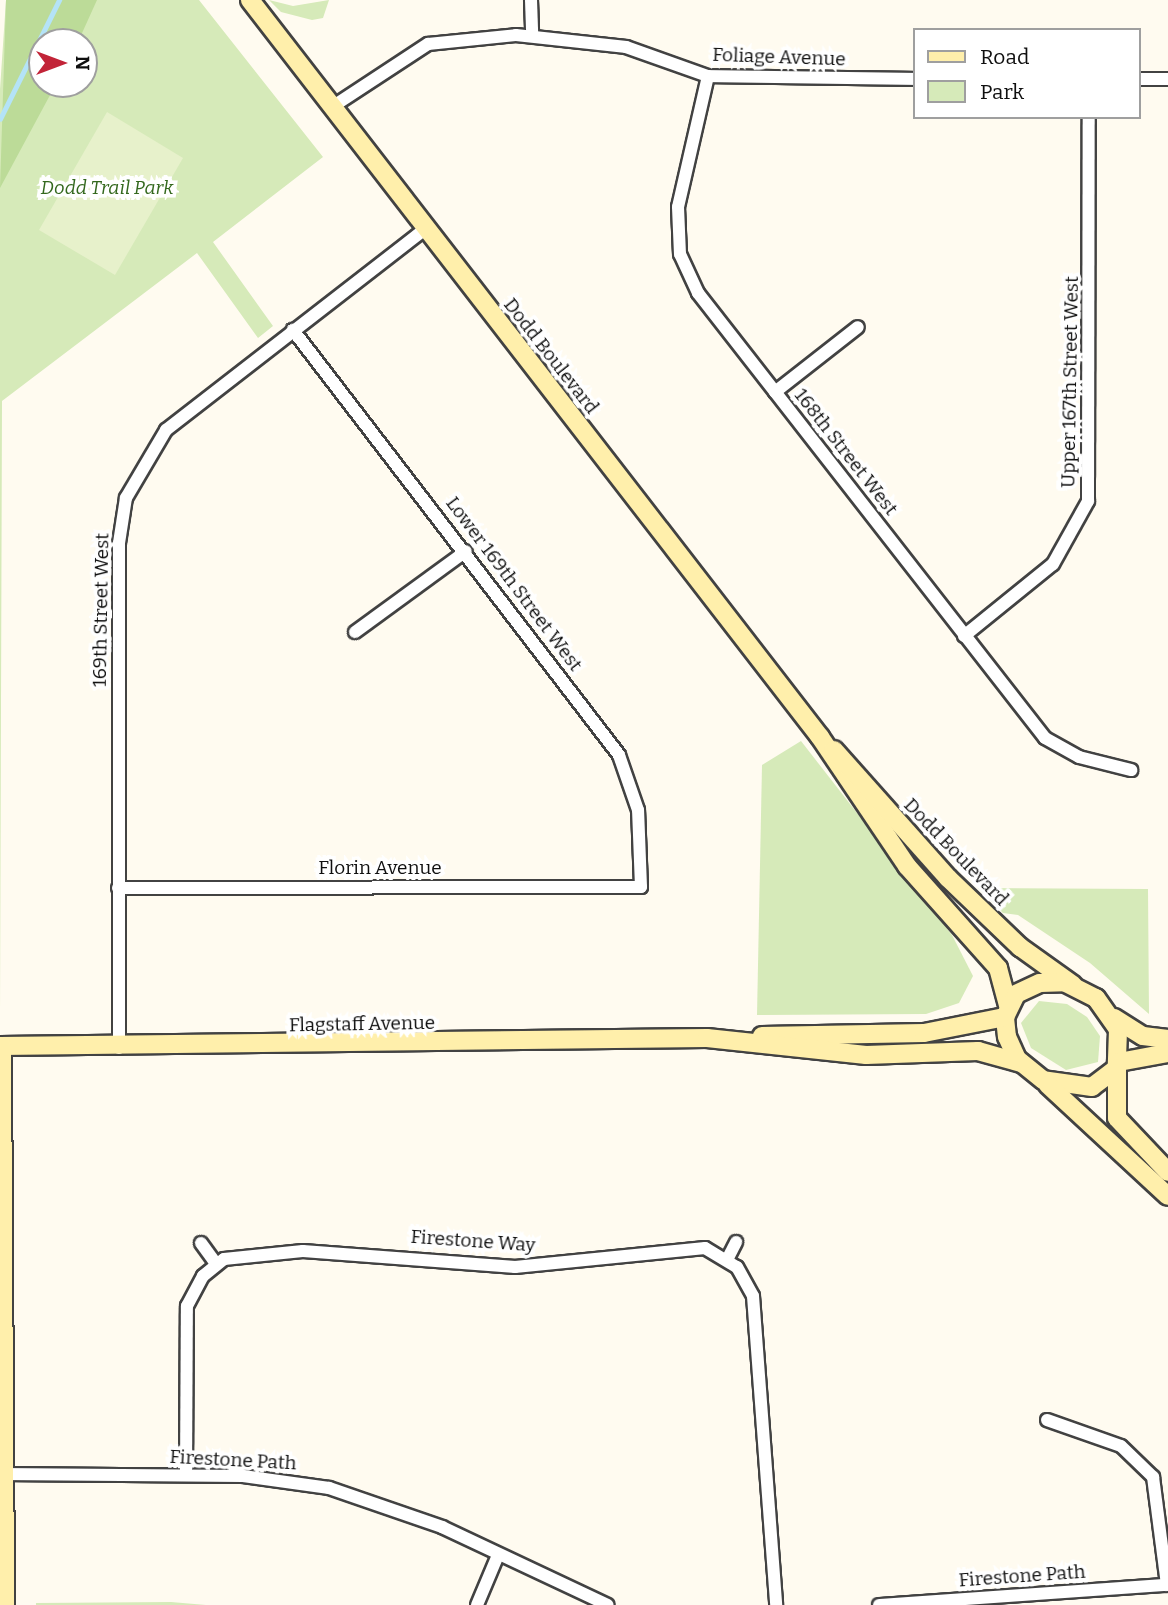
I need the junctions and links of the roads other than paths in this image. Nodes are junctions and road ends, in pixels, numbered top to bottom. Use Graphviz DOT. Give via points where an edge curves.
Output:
graph roads {
  1 [pos="250,0"];
  2 [pos="531,0"];
  3 [pos="532,36"];
  4 [pos="708,76"];
  5 [pos="912,79"];
  6 [pos="1140,79"];
  7 [pos="1168,79"];
  8 [pos="332,107"];
  9 [pos="1089,119"];
  10 [pos="426,228"];
  11 [pos="858,327"];
  12 [pos="293,330"];
  13 [pos="775,392"];
  14 [pos="466,551"];
  15 [pos="355,632"];
  16 [pos="964,636"];
  17 [pos="820,737"];
  18 [pos="1131,770"];
  19 [pos="641,887"];
  20 [pos="118,888"];
  21 [pos="1073,985"];
  22 [pos="1007,1011"];
  23 [pos="1112,1016"];
  24 [pos="724,1039"];
  25 [pos="1168,1039"];
  26 [pos="1,1046"];
  27 [pos="119,1048"];
  28 [pos="1168,1053"];
  29 [pos="1021,1063"];
  30 [pos="1118,1065"];
  31 [pos="1042,1080"];
  32 [pos="1168,1172"];
  33 [pos="1168,1196"];
  34 [pos="736,1242"];
  35 [pos="201,1243"];
  36 [pos="727,1258"];
  37 [pos="216,1264"];
  38 [pos="1047,1420"];
  39 [pos="2,1474"];
  40 [pos="186,1475"];
  41 [pos="498,1555"];
  42 [pos="1167,1585"];
  43 [pos="5,1605"];
  44 [pos="477,1605"];
  45 [pos="608,1605"];
  46 [pos="776,1605"];
  47 [pos="879,1605"];
  1 -- 8 [label="street, Dodd Boulevard"];
  2 -- 3 [label="street"];
  3 -- 4 [label="street, Foliage Avenue" via="626,47"];
  3 -- 8 [label="street, Foliage Avenue" via="428,44"];
  4 -- 5 [label="street, Foliage Avenue"];
  4 -- 13 [label="street, 168th Street West" via="678,207 680,254 698,293"];
  6 -- 7 [label="street"];
  8 -- 10 [label="street, Dodd Boulevard"];
  9 -- 16 [label="street, Upper 167th Street West" via="1088,501 1053,564"];
  10 -- 12 [label="street, 169th Street West"];
  10 -- 17 [label="street, Dodd Boulevard"];
  11 -- 13 [label="street"];
  12 -- 14 [label="street, Lower 169th Street West"];
  12 -- 20 [label="street, 169th Street West" via="166,430 126,498 119,543"];
  13 -- 16 [label="street, 168th Street West"];
  14 -- 15 [label="street"];
  14 -- 19 [label="street, Lower 169th Street West" via="619,755 638,810"];
  16 -- 18 [label="street, 168th Street West" via="1045,738 1079,757"];
  17 -- 21 [label="street, Dodd Boulevard" via="948,878 1020,947"];
  17 -- 22 [label="street, Dodd Boulevard" via="899,855 998,968"];
  19 -- 20 [label="street, Florin Avenue"];
  20 -- 27 [label="street, 169th Street West"];
  21 -- 22 [label="street" via="1035,984"];
  21 -- 23 [label="street"];
  22 -- 24 [label="street, Flagstaff Avenue" via="924,1033"];
  22 -- 29 [label="street" via="1010,1046"];
  23 -- 25 [label="street" via="1143,1036"];
  23 -- 30 [label="street"];
  24 -- 27 [label="street, Flagstaff Avenue"];
  24 -- 29 [label="street, Flagstaff Avenue" via="840,1054 978,1051"];
  26 -- 27 [label="street, Flagstaff Avenue"];
  26 -- 39 [label="street"];
  28 -- 30 [label="street"];
  29 -- 31 [label="street"];
  30 -- 31 [label="street" via="1104,1082 1084,1088"];
  30 -- 32 [label="street" via="1117,1118"];
  31 -- 33 [label="street"];
  34 -- 36 [label="street"];
  35 -- 37 [label="street"];
  36 -- 37 [label="street, Firestone Way" via="691,1246 526,1266 303,1251 247,1252"];
  36 -- 46 [label="street" via="747,1280 755,1309"];
  37 -- 40 [label="street, Firestone Way" via="193,1290 185,1323"];
  38 -- 42 [label="street" via="1121,1446 1153,1477"];
  39 -- 40 [label="street, Firestone Path"];
  39 -- 43 [label="street"];
  40 -- 41 [label="street, Firestone Path" via="329,1488 388,1505"];
  41 -- 44 [label="street"];
  41 -- 45 [label="street, Firestone Path"];
  42 -- 47 [label="street, Firestone Path"];
}
